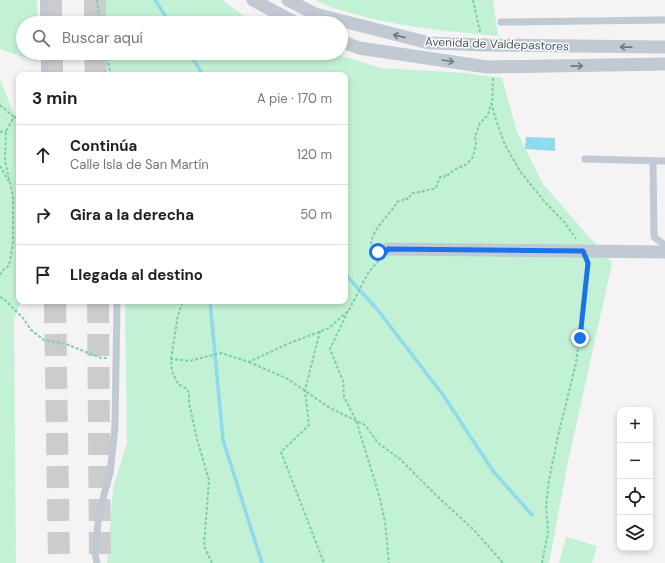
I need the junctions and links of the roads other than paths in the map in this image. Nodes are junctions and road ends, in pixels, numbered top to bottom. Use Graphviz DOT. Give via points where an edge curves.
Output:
graph roads {
  1 [pos="44,0"];
  2 [pos="253,0"];
  3 [pos="288,0"];
  4 [pos="44,16"];
  5 [pos="283,16"];
  6 [pos="323,16"];
  7 [pos="665,20"];
  8 [pos="348,22"];
  9 [pos="501,22"];
  10 [pos="348,44"];
  11 [pos="665,47"];
  12 [pos="45,60"];
  13 [pos="665,64"];
  14 [pos="45,72"];
  15 [pos="585,159"];
  16 [pos="653,161"];
  17 [pos="665,161"];
  18 [pos="665,245"];
  19 [pos="386,251"];
  20 [pos="665,252"];
  21 [pos="117,304"];
  22 [pos="97,563"];
  1 -- 4 [label="lane"];
  2 -- 5 [label="street"];
  6 -- 3 [label="street, Avenida de Valdepastores, one-way"];
  7 -- 9 [label="lane"];
  11 -- 8 [label="street, Avenida de Valdepastores, one-way" via="429,43"];
  10 -- 13 [label="street, Avenida de Valdepastores, one-way" via="359,48 493,67"];
  12 -- 14 [label="lane"];
  15 -- 16 [label="lane"];
  16 -- 17 [label="lane"];
  16 -- 18 [label="lane" via="654,237"];
  19 -- 20 [label="street"];
  21 -- 22 [label="lane" via="115,427 110,473 100,513 95,553"];
}
